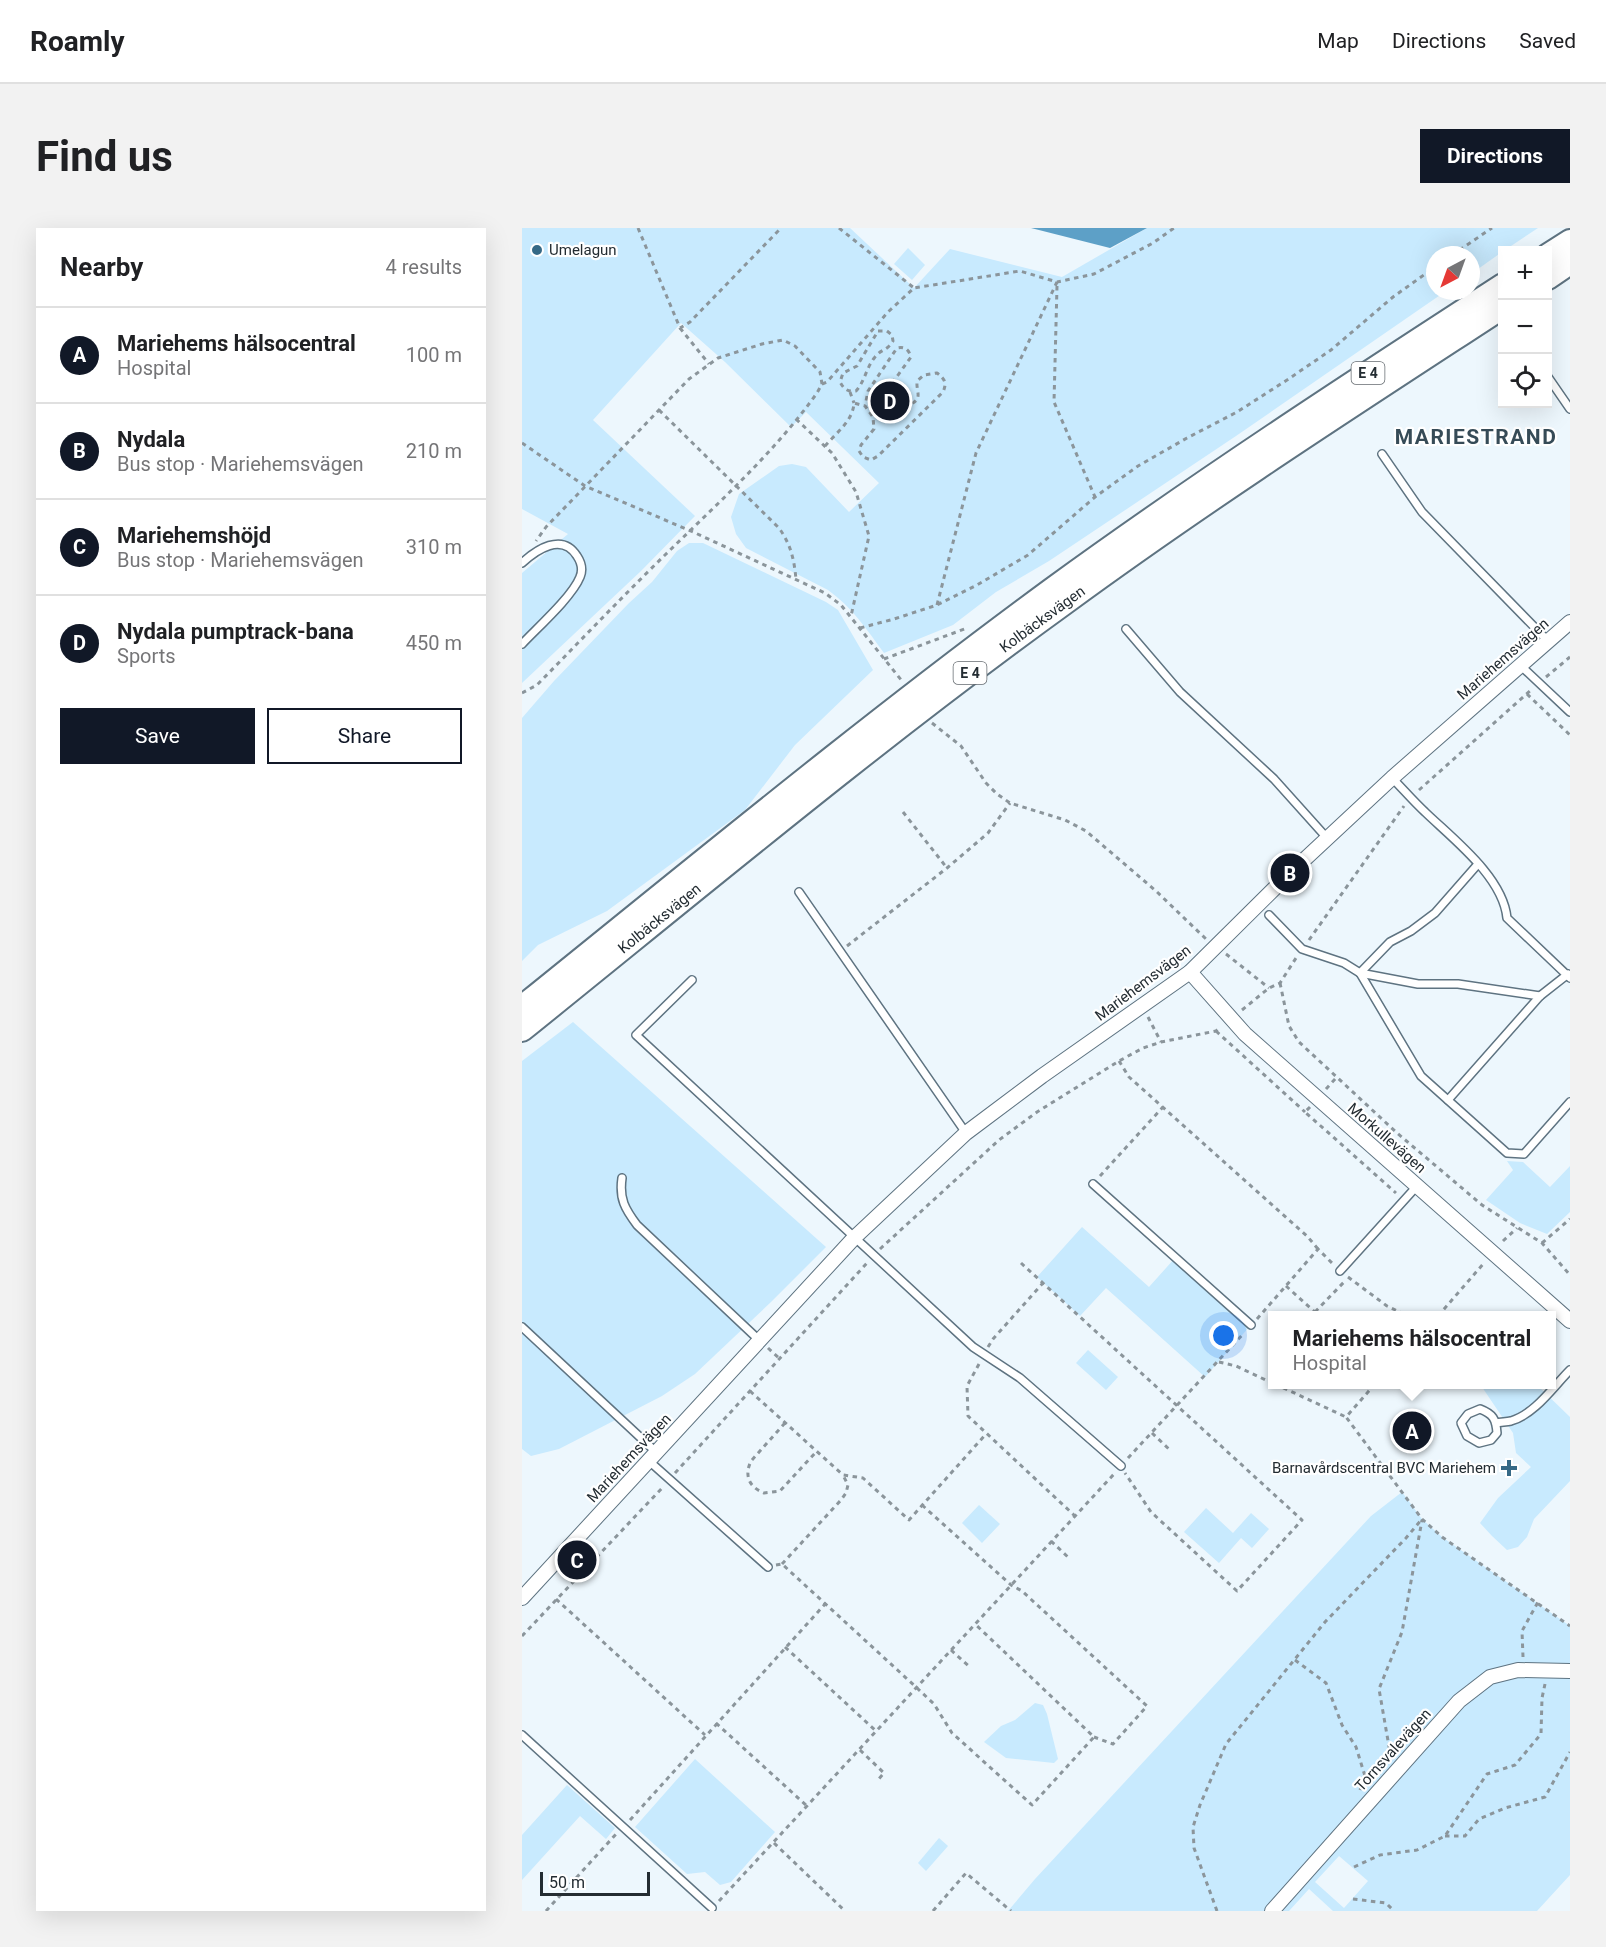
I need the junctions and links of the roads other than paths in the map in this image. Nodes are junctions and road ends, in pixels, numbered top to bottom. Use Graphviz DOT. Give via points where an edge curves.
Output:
graph roads {
  1 [pos="1570,241"];
  2 [pos="1552,252"];
  3 [pos="1570,263"];
  4 [pos="1552,275"];
  5 [pos="1498,288"];
  6 [pos="1498,310"];
  7 [pos="1552,383"];
  8 [pos="1570,409"];
  9 [pos="1382,454"];
  10 [pos="522,564"];
  11 [pos="1570,622"];
  12 [pos="1126,630"];
  13 [pos="1548,641"];
  14 [pos="522,644"];
  15 [pos="1520,665"];
  16 [pos="1570,712"];
  17 [pos="1392,778"];
  18 [pos="1327,838"];
  19 [pos="1478,864"];
  20 [pos="799,892"];
  21 [pos="1269,915"];
  22 [pos="1190,972"];
  23 [pos="1360,973"];
  24 [pos="1569,975"];
  25 [pos="692,980"];
  26 [pos="1540,996"];
  27 [pos="522,1007"];
  28 [pos="522,1030"];
  29 [pos="1448,1100"];
  30 [pos="1570,1102"];
  31 [pos="966,1133"];
  32 [pos="622,1178"];
  33 [pos="1093,1184"];
  34 [pos="1417,1186"];
  35 [pos="854,1238"];
  36 [pos="1340,1271"];
  37 [pos="1570,1321"];
  38 [pos="1251,1325"];
  39 [pos="522,1327"];
  40 [pos="759,1340"];
  41 [pos="1570,1370"];
  42 [pos="1556,1384"];
  43 [pos="1552,1389"];
  44 [pos="1496,1423"];
  45 [pos="653,1457"];
  46 [pos="1121,1466"];
  47 [pos="768,1567"];
  48 [pos="522,1598"];
  49 [pos="1570,1671"];
  50 [pos="522,1735"];
  51 [pos="712,1908"];
  52 [pos="1272,1911"];
  1 -- 2 [label="highway"];
  3 -- 4 [label="highway"];
  5 -- 27 [label="highway, Kolbäcksvägen / E 4" via="1234,462 1054,588 876,722"];
  6 -- 28 [label="highway, Kolbäcksvägen / E 4" via="1245,476 1067,601 905,722"];
  7 -- 8 [label="lane"];
  9 -- 13 [label="lane" via="1422,512"];
  10 -- 14 [label="lane" via="552,544 575,552 581,565 579,581"];
  11 -- 13 [label="street, Mariehemsvägen"];
  12 -- 18 [label="lane" via="1180,692 1274,779"];
  13 -- 15 [label="street, Mariehemsvägen"];
  15 -- 16 [label="lane"];
  15 -- 17 [label="street, Mariehemsvägen"];
  17 -- 18 [label="street, Mariehemsvägen"];
  17 -- 19 [label="lane"];
  18 -- 22 [label="street, Mariehemsvägen"];
  19 -- 23 [label="lane" via="1435,913 1390,942"];
  19 -- 24 [label="lane" via="1500,893 1507,918"];
  20 -- 31 [label="lane"];
  21 -- 23 [label="lane" via="1302,949 1344,963"];
  22 -- 31 [label="street, Mariehemsvägen"];
  22 -- 34 [label="street, Morkullevägen" via="1231,1020"];
  23 -- 26 [label="lane" via="1418,984 1458,984"];
  23 -- 29 [label="lane" via="1421,1076"];
  24 -- 26 [label="lane"];
  25 -- 35 [label="lane" via="636,1035"];
  26 -- 29 [label="lane"];
  29 -- 30 [label="lane" via="1508,1153 1524,1154"];
  31 -- 35 [label="street, Mariehemsvägen"];
  32 -- 40 [label="lane" via="622,1200 637,1225"];
  33 -- 38 [label="lane"];
  34 -- 36 [label="lane"];
  34 -- 37 [label="street, Morkullevägen"];
  35 -- 40 [label="street, Mariehemsvägen"];
  35 -- 46 [label="lane" via="984,1355 1020,1378"];
  39 -- 45 [label="lane"];
  40 -- 45 [label="street, Mariehemsvägen"];
  41 -- 42 [label="lane"];
  43 -- 44 [label="lane" via="1522,1415"];
  44 -- 44 [label="lane" via="1492,1414 1480,1409 1468,1414 1461,1423 1467,1436 1479,1443 1491,1440 1497,1433"];
  45 -- 47 [label="lane" via="669,1480"];
  45 -- 48 [label="street, Mariehemsvägen"];
  49 -- 52 [label="street, Tornsvalevägen" via="1518,1670 1490,1677 1458,1701"];
  50 -- 51 [label="lane"];
}
